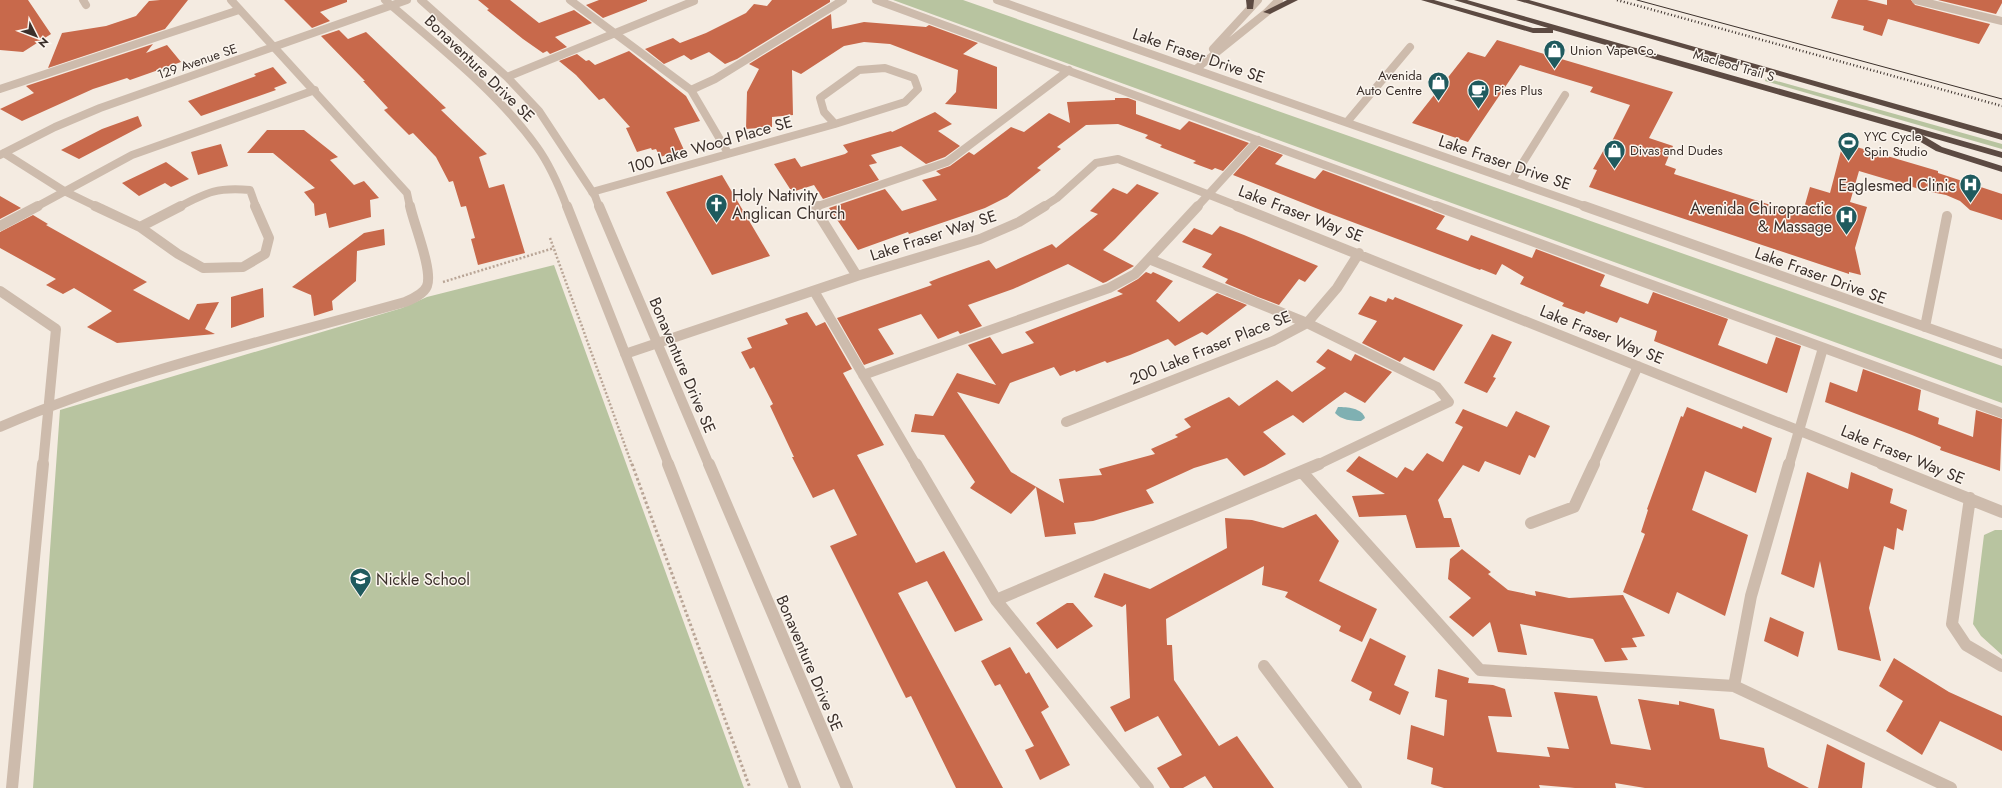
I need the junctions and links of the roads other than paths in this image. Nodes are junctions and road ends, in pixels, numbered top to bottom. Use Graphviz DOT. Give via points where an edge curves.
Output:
graph roads {
  1 [pos="231,0"];
  2 [pos="407,0"];
  3 [pos="421,0"];
  4 [pos="570,0"];
  5 [pos="843,0"];
  6 [pos="876,0"];
  7 [pos="997,0"];
  8 [pos="1258,0"];
  9 [pos="1279,0"];
  10 [pos="1294,0"];
  11 [pos="1426,0"];
  12 [pos="1458,0"];
  13 [pos="1520,0"];
  14 [pos="1916,0"];
  15 [pos="694,1"];
  16 [pos="388,3"];
  17 [pos="1250,3"];
  18 [pos="239,10"];
  19 [pos="1267,12"];
  20 [pos="2002,21"];
  21 [pos="615,33"];
  22 [pos="1579,34"];
  23 [pos="274,47"];
  24 [pos="1410,47"];
  25 [pos="1196,69"];
  26 [pos="1069,70"];
  27 [pos="507,77"];
  28 [pos="0,89"];
  29 [pos="315,90"];
  30 [pos="691,90"];
  31 [pos="1565,95"];
  32 [pos="1347,122"];
  33 [pos="835,124"];
  34 [pos="1894,124"];
  35 [pos="2002,137"];
  36 [pos="1258,140"];
  37 [pos="2,154"];
  38 [pos="728,154"];
  39 [pos="2002,155"];
  40 [pos="2002,169"];
  41 [pos="1512,180"];
  42 [pos="64,191"];
  43 [pos="592,192"];
  44 [pos="1207,193"];
  45 [pos="1947,216"];
  46 [pos="0,226"];
  47 [pos="140,227"];
  48 [pos="1359,253"];
  49 [pos="1150,259"];
  50 [pos="857,276"];
  51 [pos="0,291"];
  52 [pos="814,291"];
  53 [pos="1307,323"];
  54 [pos="1925,327"];
  55 [pos="658,343"];
  56 [pos="1823,348"];
  57 [pos="625,354"];
  58 [pos="2002,354"];
  59 [pos="1638,366"];
  60 [pos="863,375"];
  61 [pos="49,406"];
  62 [pos="2002,413"];
  63 [pos="1066,422"];
  64 [pos="0,427"];
  65 [pos="1800,430"];
  66 [pos="1302,472"];
  67 [pos="1970,498"];
  68 [pos="2002,512"];
  69 [pos="1531,523"];
  70 [pos="996,600"];
  71 [pos="1264,666"];
  72 [pos="2002,666"];
  73 [pos="1734,686"];
  74 [pos="12,788"];
  75 [pos="795,788"];
  76 [pos="847,788"];
  77 [pos="1148,788"];
  78 [pos="1356,788"];
  79 [pos="1952,788"];
  1 -- 18 [label="street"];
  2 -- 16 [label="street, 129 Avenue SE"];
  3 -- 27 [label="street, Bonaventure Drive SE"];
  4 -- 21 [label="street"];
  5 -- 30 [label="street" via="715,79"];
  6 -- 26 [label="street"];
  7 -- 25 [label="street, Lake Fraser Drive SE"];
  8 -- 17 [label="street"];
  9 -- 19 [label="street"];
  10 -- 19 [label="highway"];
  11 -- 22 [label="highway" via="1533,30"];
  12 -- 22 [label="highway, Macleod Trail S"];
  13 -- 35 [label="highway, Macleod Trail S"];
  14 -- 20 [label="street"];
  15 -- 21 [label="street"];
  16 -- 23 [label="street, 129 Avenue SE"];
  16 -- 57 [label="street, Bonaventure Drive SE" via="510,114 538,148 559,185"];
  17 -- 25 [label="street"];
  18 -- 23 [label="street"];
  18 -- 28 [label="street"];
  19 -- 25 [label="street"];
  21 -- 27 [label="street"];
  21 -- 30 [label="street"];
  22 -- 34 [label="highway, Macleod Trail S"];
  23 -- 29 [label="street"];
  23 -- 37 [label="street, 129 Avenue SE" via="100,108"];
  24 -- 32 [label="street"];
  25 -- 32 [label="street, Lake Fraser Drive SE"];
  26 -- 36 [label="street"];
  26 -- 50 [label="street" via="947,162 814,207"];
  27 -- 43 [label="street, Bonaventure Drive SE" via="539,111"];
  29 -- 42 [label="street" via="132,155"];
  29 -- 61 [label="street" via="407,193 429,271 427,287 418,296 405,302 136,377"];
  30 -- 38 [label="street"];
  31 -- 41 [label="street"];
  32 -- 41 [label="street, Lake Fraser Drive SE"];
  33 -- 33 [label="street, 100 Lake Wood Place SE" via="905,102 918,89 914,78 885,68 859,70 820,98 824,112"];
  33 -- 38 [label="street, 100 Lake Wood Place SE"];
  34 -- 39 [label="highway, Macleod Trail S"];
  34 -- 40 [label="highway" via="1939,148"];
  36 -- 44 [label="street"];
  36 -- 56 [label="street"];
  37 -- 42 [label="street"];
  38 -- 43 [label="street, 100 Lake Wood Place SE"];
  41 -- 54 [label="street, Lake Fraser Drive SE"];
  42 -- 46 [label="street"];
  42 -- 47 [label="street"];
  43 -- 55 [label="street, Bonaventure Drive SE"];
  44 -- 48 [label="street, Lake Fraser Way SE"];
  44 -- 49 [label="street"];
  44 -- 50 [label="street, Lake Fraser Way SE" via="1118,159 1096,163 1057,198 1019,222 980,239"];
  45 -- 54 [label="street"];
  47 -- 47 [label="street" via="202,268 243,267 265,254 269,238 250,190 230,188 207,192"];
  48 -- 53 [label="street, 200 Lake Fraser Place SE" via="1337,288"];
  48 -- 59 [label="street, Lake Fraser Way SE"];
  49 -- 53 [label="street"];
  49 -- 60 [label="street" via="1135,274 1109,288"];
  50 -- 52 [label="street, Lake Fraser Way SE"];
  51 -- 61 [label="street" via="56,329"];
  52 -- 55 [label="street, Lake Fraser Way SE"];
  52 -- 60 [label="street"];
  53 -- 63 [label="street, 200 Lake Fraser Place SE" via="1273,341"];
  53 -- 66 [label="street" via="1437,387 1449,402"];
  54 -- 58 [label="street, Lake Fraser Drive SE"];
  55 -- 57 [label="street, Lake Fraser Way SE"];
  55 -- 76 [label="street, Bonaventure Drive SE"];
  56 -- 62 [label="street"];
  56 -- 65 [label="street"];
  57 -- 75 [label="street, Bonaventure Drive SE"];
  59 -- 65 [label="street, Lake Fraser Way SE"];
  59 -- 69 [label="street" via="1574,507"];
  60 -- 70 [label="street"];
  61 -- 64 [label="street"];
  61 -- 74 [label="street"];
  65 -- 67 [label="street, Lake Fraser Way SE"];
  65 -- 73 [label="street" via="1751,596"];
  66 -- 70 [label="street"];
  66 -- 73 [label="street" via="1480,670"];
  67 -- 68 [label="street, Lake Fraser Way SE"];
  67 -- 72 [label="street, Lake Fraser Way SE" via="1952,624 1966,645"];
  70 -- 77 [label="street"];
  71 -- 78 [label="street"];
  73 -- 79 [label="street"];
}
